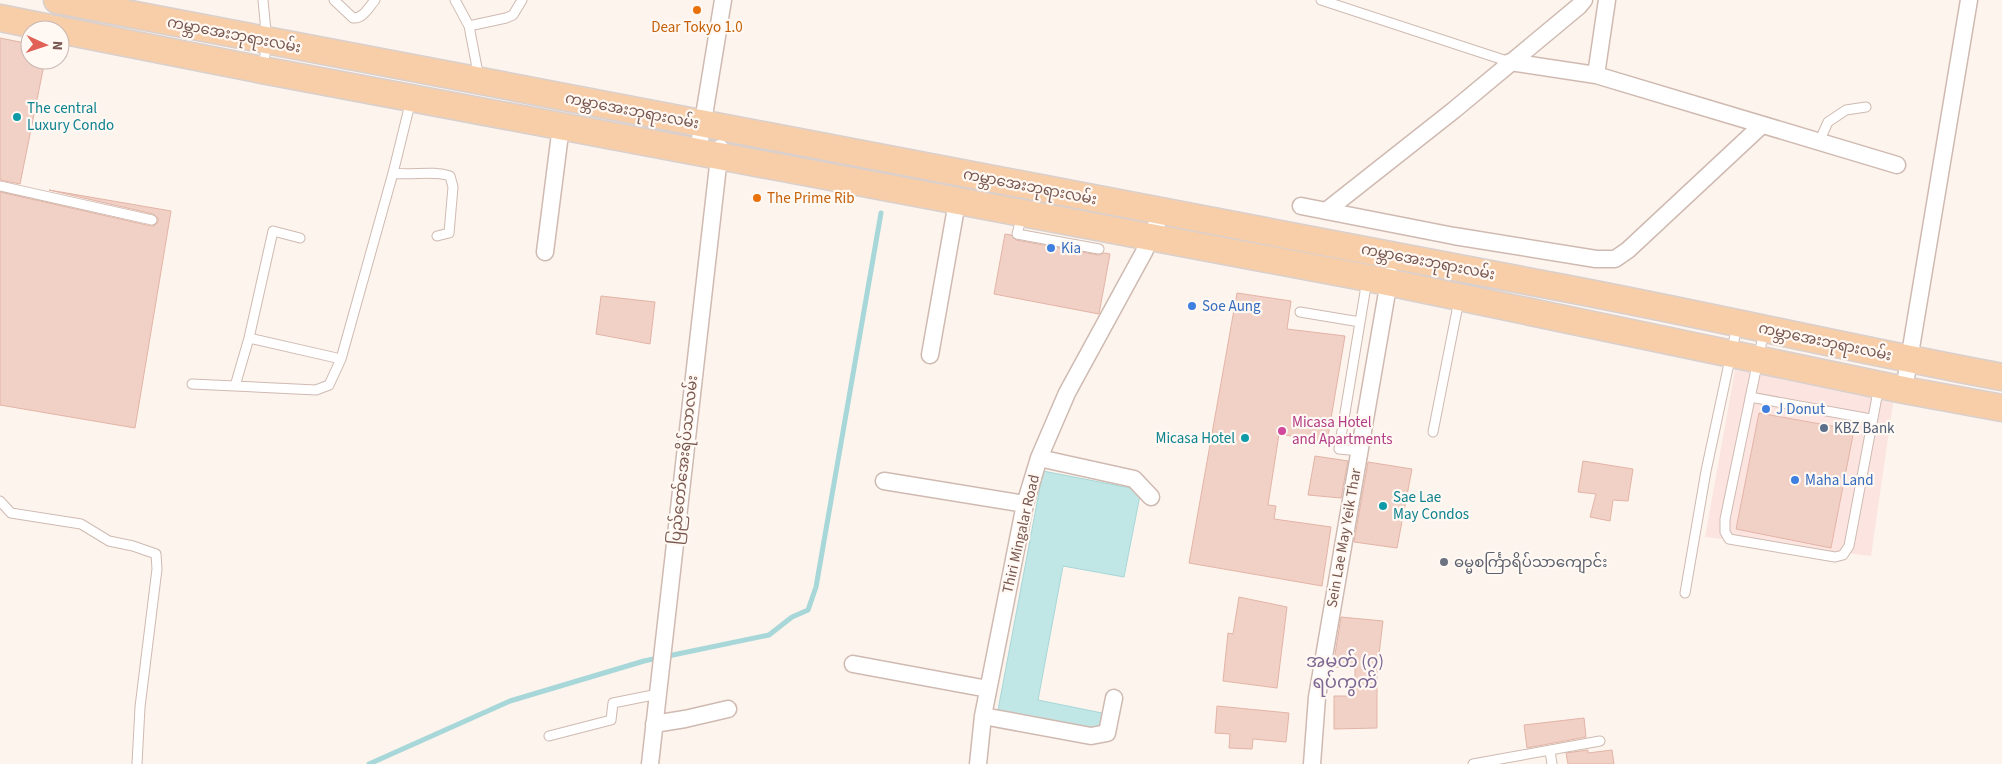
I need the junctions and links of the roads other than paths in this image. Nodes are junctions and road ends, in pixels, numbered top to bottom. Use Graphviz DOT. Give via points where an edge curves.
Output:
graph roads {
  1 [pos="58,0"];
  2 [pos="263,0"];
  3 [pos="334,0"];
  4 [pos="375,0"];
  5 [pos="455,0"];
  6 [pos="522,0"];
  7 [pos="723,0"];
  8 [pos="1321,0"];
  9 [pos="1584,0"];
  10 [pos="1607,0"];
  11 [pos="1969,0"];
  12 [pos="0,18"];
  13 [pos="100,18"];
  14 [pos="20,22"];
  15 [pos="470,26"];
  16 [pos="70,27"];
  17 [pos="267,42"];
  18 [pos="1510,62"];
  19 [pos="262,70"];
  20 [pos="1596,75"];
  21 [pos="480,83"];
  22 [pos="412,97"];
  23 [pos="1866,107"];
  24 [pos="476,109"];
  25 [pos="1762,125"];
  26 [pos="561,126"];
  27 [pos="713,126"];
  28 [pos="1820,142"];
  29 [pos="709,154"];
  30 [pos="1897,165"];
  31 [pos="393,173"];
  32 [pos="0,186"];
  33 [pos="957,202"];
  34 [pos="1301,206"];
  35 [pos="1326,211"];
  36 [pos="1162,212"];
  37 [pos="1023,214"];
  38 [pos="152,220"];
  39 [pos="437,236"];
  40 [pos="300,238"];
  41 [pos="1151,238"];
  42 [pos="1099,249"];
  43 [pos="545,252"];
  44 [pos="1393,255"];
  45 [pos="1378,280"];
  46 [pos="1459,297"];
  47 [pos="1300,312"];
  48 [pos="1360,322"];
  49 [pos="1737,324"];
  50 [pos="1765,329"];
  51 [pos="249,338"];
  52 [pos="1731,352"];
  53 [pos="930,355"];
  54 [pos="341,359"];
  55 [pos="1758,359"];
  56 [pos="1909,360"];
  57 [pos="2002,377"];
  58 [pos="192,384"];
  59 [pos="1879,384"];
  60 [pos="236,386"];
  61 [pos="1904,390"];
  62 [pos="1750,398"];
  63 [pos="2002,408"];
  64 [pos="1871,419"];
  65 [pos="1433,432"];
  66 [pos="1359,451"];
  67 [pos="1039,458"];
  68 [pos="884,481"];
  69 [pos="1151,497"];
  70 [pos="0,501"];
  71 [pos="1025,504"];
  72 [pos="1685,593"];
  73 [pos="853,664"];
  74 [pos="988,689"];
  75 [pos="658,694"];
  76 [pos="1114,698"];
  77 [pos="728,709"];
  78 [pos="983,716"];
  79 [pos="654,724"];
  80 [pos="549,736"];
  81 [pos="1600,741"];
  82 [pos="1550,751"];
  83 [pos="137,764"];
  84 [pos="650,764"];
  85 [pos="978,764"];
  86 [pos="1312,764"];
  87 [pos="1473,764"];
  88 [pos="1552,764"];
  1 -- 13 [label="main road, ကမ္ဘာအေးဘုရားလမ်း"];
  2 -- 17 [label="lane"];
  3 -- 4 [label="lane" via="353,18 361,16"];
  5 -- 15 [label="lane"];
  6 -- 15 [label="lane" via="513,14 506,18"];
  7 -- 27 [label="street, ပြည်တော်အေးရိပ်သာလမ်း"];
  8 -- 18 [label="lane"];
  9 -- 18 [label="street"];
  10 -- 20 [label="street"];
  11 -- 56 [label="street"];
  12 -- 14 [label="main road, ကမ္ဘာအေးဘုရားလမ်း"];
  13 -- 16 [label="main road, ကမ္ဘာအေးဘုရားလမ်း"];
  13 -- 17 [label="main road, ကမ္ဘာအေးဘုရားလမ်း"];
  13 -- 19 [label="main road, ကမ္ဘာအေးဘုရားလမ်း"];
  15 -- 21 [label="lane"];
  17 -- 19 [label="lane"];
  17 -- 21 [label="main road, ကမ္ဘာအေးဘုရားလမ်း"];
  18 -- 20 [label="street"];
  18 -- 35 [label="street"];
  19 -- 22 [label="main road, ကမ္ဘာအေးဘုရားလမ်း"];
  20 -- 25 [label="street"];
  21 -- 24 [label="main road"];
  21 -- 27 [label="main road, ကမ္ဘာအေးဘုရားလမ်း"];
  22 -- 24 [label="main road, ကမ္ဘာအေးဘုရားလမ်း"];
  22 -- 31 [label="lane"];
  23 -- 28 [label="lane" via="1846,110 1828,122"];
  24 -- 26 [label="main road, ကမ္ဘာအေးဘုရားလမ်း"];
  25 -- 28 [label="street"];
  25 -- 35 [label="street" via="1615,259 1587,258 1454,236"];
  26 -- 29 [label="main road, ကမ္ဘာအေးဘုရားလမ်း"];
  26 -- 43 [label="street"];
  27 -- 29 [label="street, ပြည်တော်အေးရိပ်သာလမ်း"];
  27 -- 36 [label="main road, ကမ္ဘာအေးဘုရားလမ်း"];
  28 -- 30 [label="street"];
  29 -- 33 [label="main road, ကမ္ဘာအေးဘုရားလမ်း"];
  29 -- 75 [label="street, ပြည်တော်အေးရိပ်သာလမ်း"];
  31 -- 39 [label="lane" via="442,173 450,176 453,187 448,233"];
  31 -- 54 [label="lane"];
  32 -- 38 [label="lane"];
  33 -- 37 [label="main road, ကမ္ဘာအေးဘုရားလမ်း"];
  33 -- 53 [label="street"];
  34 -- 35 [label="street"];
  36 -- 41 [label="street, Thiri Mingalar Road"];
  36 -- 44 [label="main road, ကမ္ဘာအေးဘုရားလမ်း"];
  37 -- 41 [label="main road, ကမ္ဘာအေးဘုရားလမ်း"];
  37 -- 42 [label="lane" via="1017,234"];
  40 -- 51 [label="lane" via="272,231"];
  41 -- 45 [label="main road, ကမ္ဘာအေးဘုရားလမ်း"];
  41 -- 67 [label="street, Thiri Mingalar Road" via="1067,393"];
  44 -- 45 [label="street, Sein Lae May Yeik Thar"];
  44 -- 49 [label="main road, ကမ္ဘာအေးဘုရားလမ်း"];
  45 -- 46 [label="main road, ကမ္ဘာအေးဘုရားလမ်း"];
  45 -- 48 [label="lane"];
  45 -- 66 [label="street, Sein Lae May Yeik Thar"];
  46 -- 52 [label="main road, ကမ္ဘာအေးဘုရားလမ်း"];
  46 -- 65 [label="lane"];
  47 -- 48 [label="lane"];
  48 -- 66 [label="lane" via="1339,449"];
  49 -- 50 [label="main road, ကမ္ဘာအေးဘုရားလမ်း"];
  49 -- 52 [label="lane"];
  50 -- 55 [label="lane"];
  50 -- 56 [label="main road, ကမ္ဘာအေးဘုရားလမ်း"];
  51 -- 54 [label="lane"];
  51 -- 60 [label="lane"];
  52 -- 55 [label="main road, ကမ္ဘာအေးဘုရားလမ်း"];
  52 -- 72 [label="lane"];
  54 -- 60 [label="lane" via="330,384 316,390"];
  55 -- 59 [label="main road, ကမ္ဘာအေးဘုရားလမ်း"];
  55 -- 62 [label="lane"];
  56 -- 57 [label="main road, ကမ္ဘာအေးဘုရားလမ်း"];
  56 -- 61 [label="street"];
  58 -- 60 [label="lane"];
  59 -- 61 [label="main road, ကမ္ဘာအေးဘုရားလမ်း"];
  59 -- 64 [label="lane"];
  61 -- 63 [label="main road, ကမ္ဘာအေးဘုရားလမ်း"];
  62 -- 64 [label="lane"];
  62 -- 64 [label="lane" via="1725,519 1724,532 1729,539 1835,557 1843,555 1849,546"];
  66 -- 86 [label="street, Sein Lae May Yeik Thar" via="1317,697"];
  67 -- 69 [label="street" via="1134,479"];
  67 -- 71 [label="street, Thiri Mingalar Road"];
  68 -- 71 [label="street"];
  70 -- 83 [label="lane" via="11,513 80,524 109,541 156,554"];
  71 -- 74 [label="street, Thiri Mingalar Road"];
  73 -- 74 [label="street"];
  74 -- 78 [label="street, Thiri Mingalar Road"];
  75 -- 79 [label="street, ပြည်တော်အေးရိပ်သာလမ်း"];
  75 -- 80 [label="lane" via="613,703 611,720"];
  76 -- 78 [label="street" via="1107,733 1091,736"];
  77 -- 79 [label="street"];
  78 -- 85 [label="street, Thiri Mingalar Road"];
  79 -- 84 [label="street, ပြည်တော်အေးရိပ်သာလမ်း"];
  81 -- 82 [label="lane"];
  82 -- 87 [label="lane"];
  82 -- 88 [label="lane"];
}
